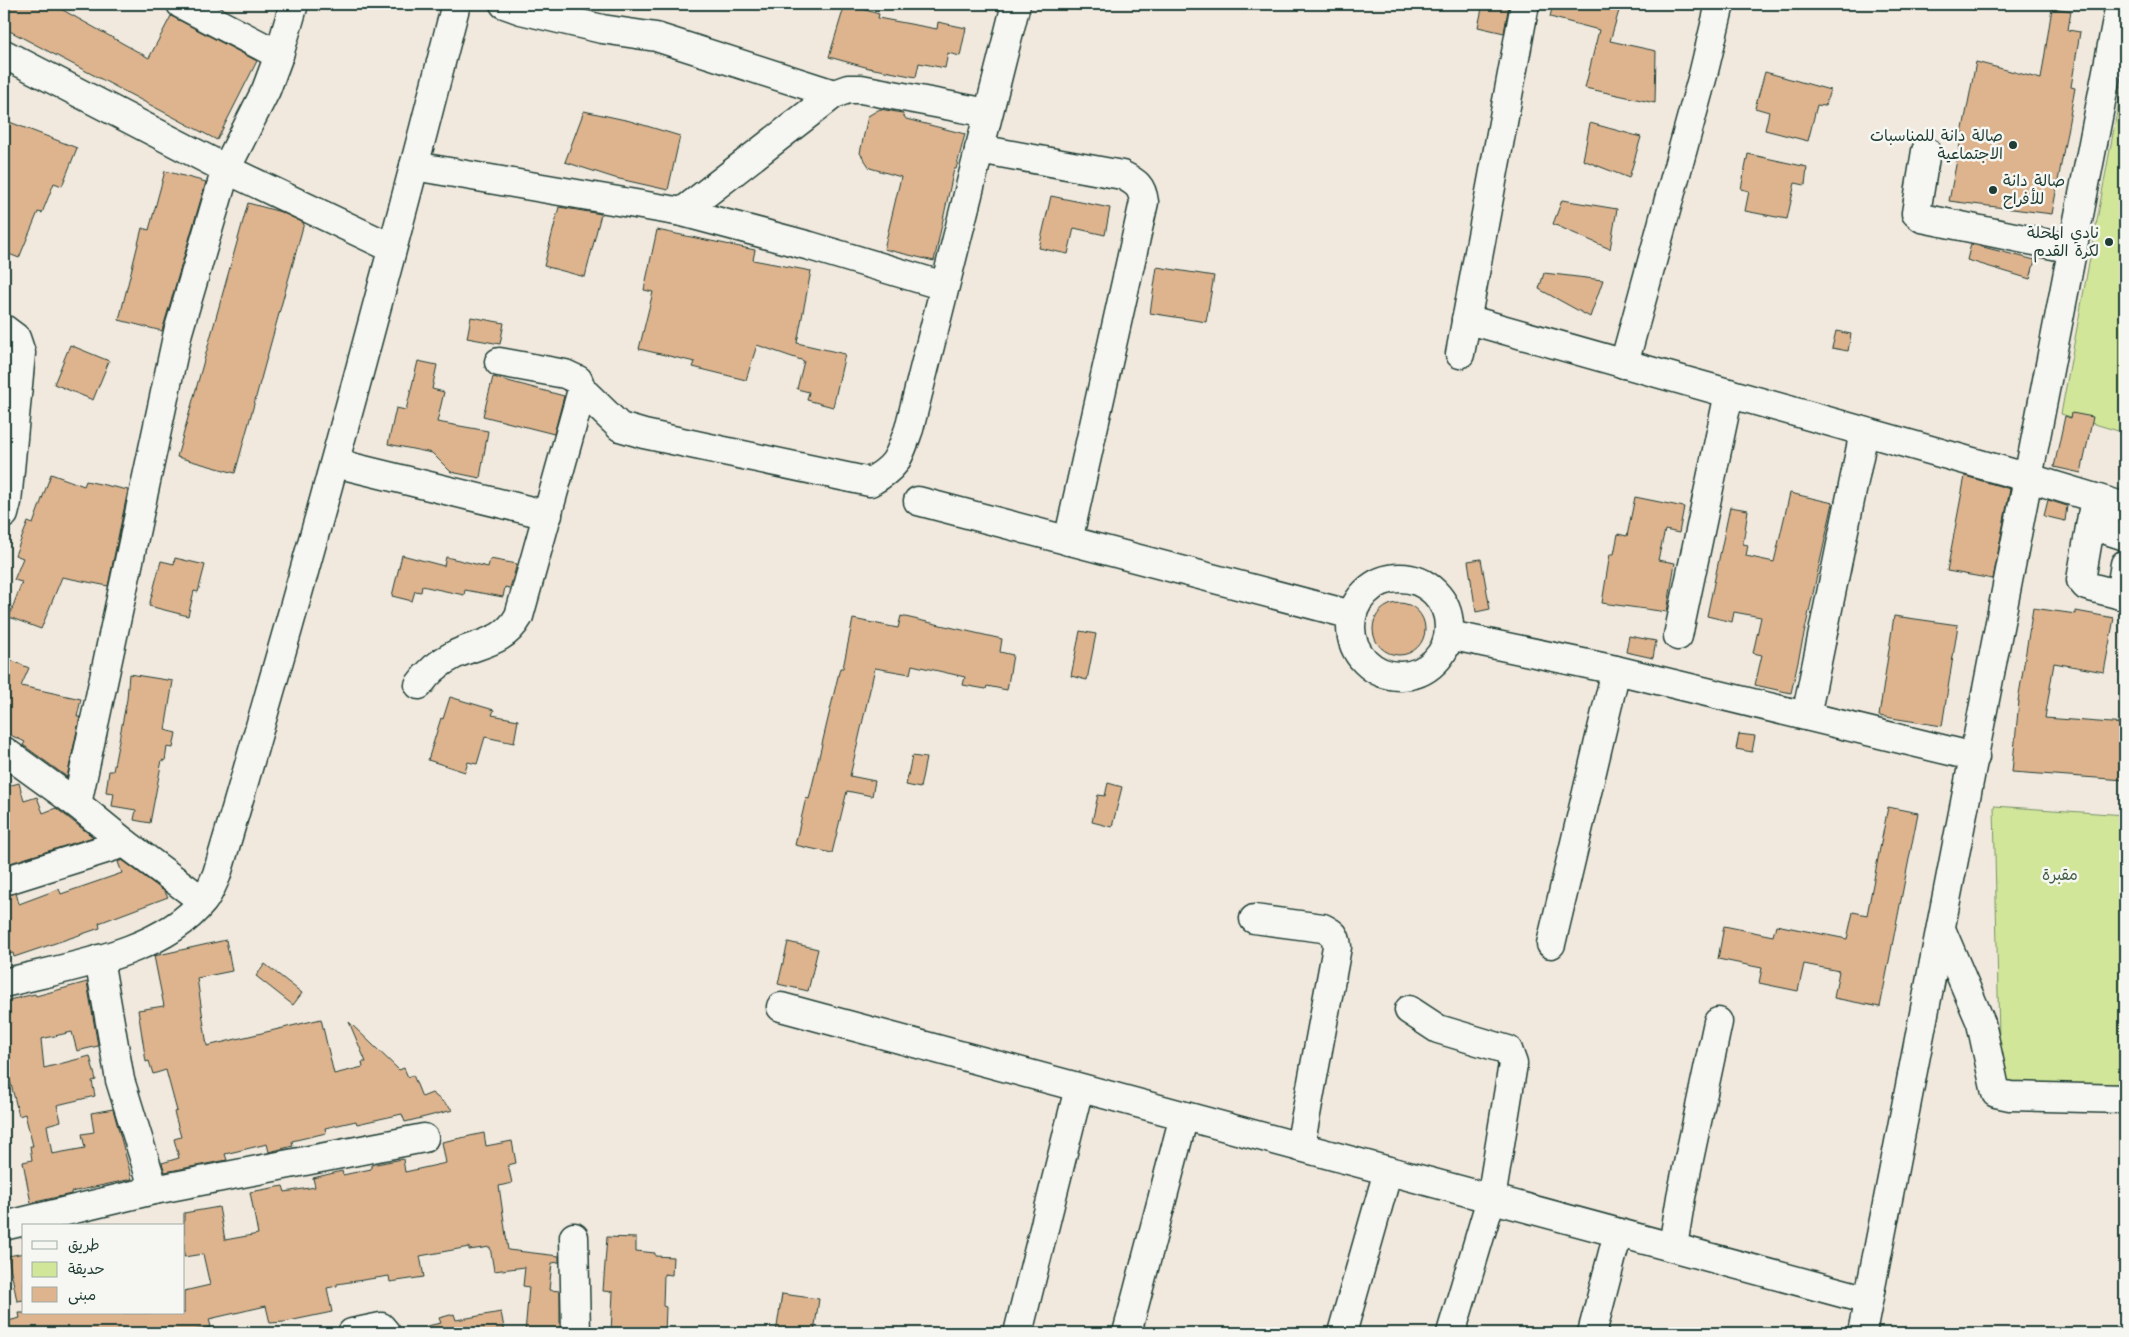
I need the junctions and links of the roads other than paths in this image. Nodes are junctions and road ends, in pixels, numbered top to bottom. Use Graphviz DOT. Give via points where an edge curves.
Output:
graph roads {
  1 [pos="181,4"];
  2 [pos="294,4"];
  3 [pos="456,4"];
  4 [pos="504,4"];
  5 [pos="1016,4"];
  6 [pos="1525,4"];
  7 [pos="1720,4"];
  8 [pos="2120,4"];
  9 [pos="4,54"];
  10 [pos="280,54"];
  11 [pos="834,94"];
  12 [pos="988,112"];
  13 [pos="979,149"];
  14 [pos="1926,151"];
  15 [pos="414,166"];
  16 [pos="226,169"];
  17 [pos="682,212"];
  18 [pos="392,248"];
  19 [pos="2073,249"];
  20 [pos="944,286"];
  21 [pos="1466,319"];
  22 [pos="4,330"];
  23 [pos="1460,354"];
  24 [pos="499,362"];
  25 [pos="1624,364"];
  26 [pos="582,390"];
  27 [pos="1728,393"];
  28 [pos="1864,432"];
  29 [pos="335,463"];
  30 [pos="2029,478"];
  31 [pos="2096,498"];
  32 [pos="918,501"];
  33 [pos="5,505"];
  34 [pos="2125,507"];
  35 [pos="548,515"];
  36 [pos="2091,525"];
  37 [pos="2125,536"];
  38 [pos="1068,540"];
  39 [pos="2125,564"];
  40 [pos="2123,596"];
  41 [pos="1352,616"];
  42 [pos="1449,635"];
  43 [pos="1678,636"];
  44 [pos="1616,670"];
  45 [pos="419,685"];
  46 [pos="1806,716"];
  47 [pos="4,750"];
  48 [pos="1975,757"];
  49 [pos="77,804"];
  50 [pos="125,843"];
  51 [pos="4,881"];
  52 [pos="203,901"];
  53 [pos="1254,919"];
  54 [pos="1941,929"];
  55 [pos="1551,944"];
  56 [pos="99,959"];
  57 [pos="4,982"];
  58 [pos="781,1007"];
  59 [pos="1409,1010"];
  60 [pos="1718,1022"];
  61 [pos="1079,1088"];
  62 [pos="2125,1099"];
  63 [pos="1184,1116"];
  64 [pos="424,1138"];
  65 [pos="1300,1147"];
  66 [pos="1388,1171"];
  67 [pos="154,1190"];
  68 [pos="1491,1199"];
  69 [pos="4,1226"];
  70 [pos="1618,1233"];
  71 [pos="574,1238"];
  72 [pos="1673,1246"];
  73 [pos="1868,1300"];
  74 [pos="352,1333"];
  75 [pos="386,1333"];
  76 [pos="576,1333"];
  77 [pos="1018,1333"];
  78 [pos="1127,1333"];
  79 [pos="1342,1333"];
  80 [pos="1451,1333"];
  81 [pos="1592,1333"];
  82 [pos="1862,1333"];
  1 -- 10 [label="street"];
  2 -- 10 [label="street"];
  3 -- 15 [label="street"];
  4 -- 11 [label="street" via="602,29 656,37"];
  5 -- 12 [label="street"];
  6 -- 21 [label="street"];
  7 -- 25 [label="street"];
  8 -- 19 [label="street"];
  9 -- 16 [label="street"];
  10 -- 16 [label="street" via="266,90"];
  11 -- 12 [label="street" via="861,89"];
  11 -- 17 [label="street"];
  12 -- 13 [label="street"];
  13 -- 20 [label="street"];
  13 -- 38 [label="street" via="1122,175 1136,182 1142,190 1144,202"];
  14 -- 19 [label="street" via="1916,213 1922,218"];
  15 -- 17 [label="street"];
  15 -- 18 [label="street"];
  16 -- 18 [label="street"];
  16 -- 49 [label="street" via="178,332"];
  17 -- 20 [label="street"];
  18 -- 29 [label="street"];
  19 -- 30 [label="street"];
  20 -- 26 [label="street" via="898,461 870,482 620,427"];
  21 -- 23 [label="street"];
  21 -- 25 [label="street"];
  22 -- 33 [label="street" via="16,338 21,353"];
  24 -- 26 [label="street" via="565,374 578,380"];
  25 -- 27 [label="street"];
  26 -- 35 [label="street"];
  27 -- 28 [label="street"];
  27 -- 43 [label="street"];
  28 -- 30 [label="street"];
  28 -- 46 [label="street"];
  29 -- 35 [label="street"];
  29 -- 52 [label="street" via="217,874"];
  30 -- 31 [label="street"];
  30 -- 48 [label="street"];
  31 -- 34 [label="street"];
  31 -- 36 [label="street"];
  32 -- 38 [label="street"];
  35 -- 45 [label="street" via="519,616 512,628 502,637 453,655 430,671"];
  36 -- 37 [label="street"];
  36 -- 40 [label="street" via="2082,580 2086,586"];
  38 -- 41 [label="street"];
  39 -- 40 [label="street"];
  41 -- 42 [label="street" via="1358,602 1380,582 1410,579 1436,593 1449,620"];
  41 -- 42 [label="street" via="1355,646 1364,660 1376,670 1390,675 1406,676 1421,671 1444,650"];
  42 -- 44 [label="street"];
  44 -- 46 [label="street"];
  44 -- 55 [label="street"];
  46 -- 48 [label="street"];
  47 -- 49 [label="street"];
  48 -- 54 [label="street"];
  49 -- 50 [label="street"];
  50 -- 51 [label="street"];
  50 -- 52 [label="street"];
  52 -- 56 [label="street" via="177,926 124,953"];
  53 -- 65 [label="street" via="1322,928 1336,938"];
  54 -- 62 [label="street" via="1981,1023 1996,1093"];
  54 -- 73 [label="street"];
  56 -- 57 [label="street"];
  56 -- 67 [label="street" via="120,1080"];
  58 -- 61 [label="street"];
  59 -- 68 [label="street" via="1438,1029 1508,1050 1512,1072"];
  60 -- 72 [label="street"];
  61 -- 63 [label="street"];
  61 -- 77 [label="street"];
  63 -- 65 [label="street"];
  63 -- 78 [label="street"];
  64 -- 67 [label="street"];
  65 -- 66 [label="street"];
  66 -- 68 [label="street"];
  66 -- 79 [label="street"];
  67 -- 69 [label="street"];
  68 -- 70 [label="street"];
  68 -- 80 [label="street"];
  70 -- 72 [label="street"];
  70 -- 81 [label="street"];
  71 -- 76 [label="street"];
  72 -- 73 [label="street"];
  73 -- 82 [label="street"];
  74 -- 75 [label="street" via="381,1327"];
}
